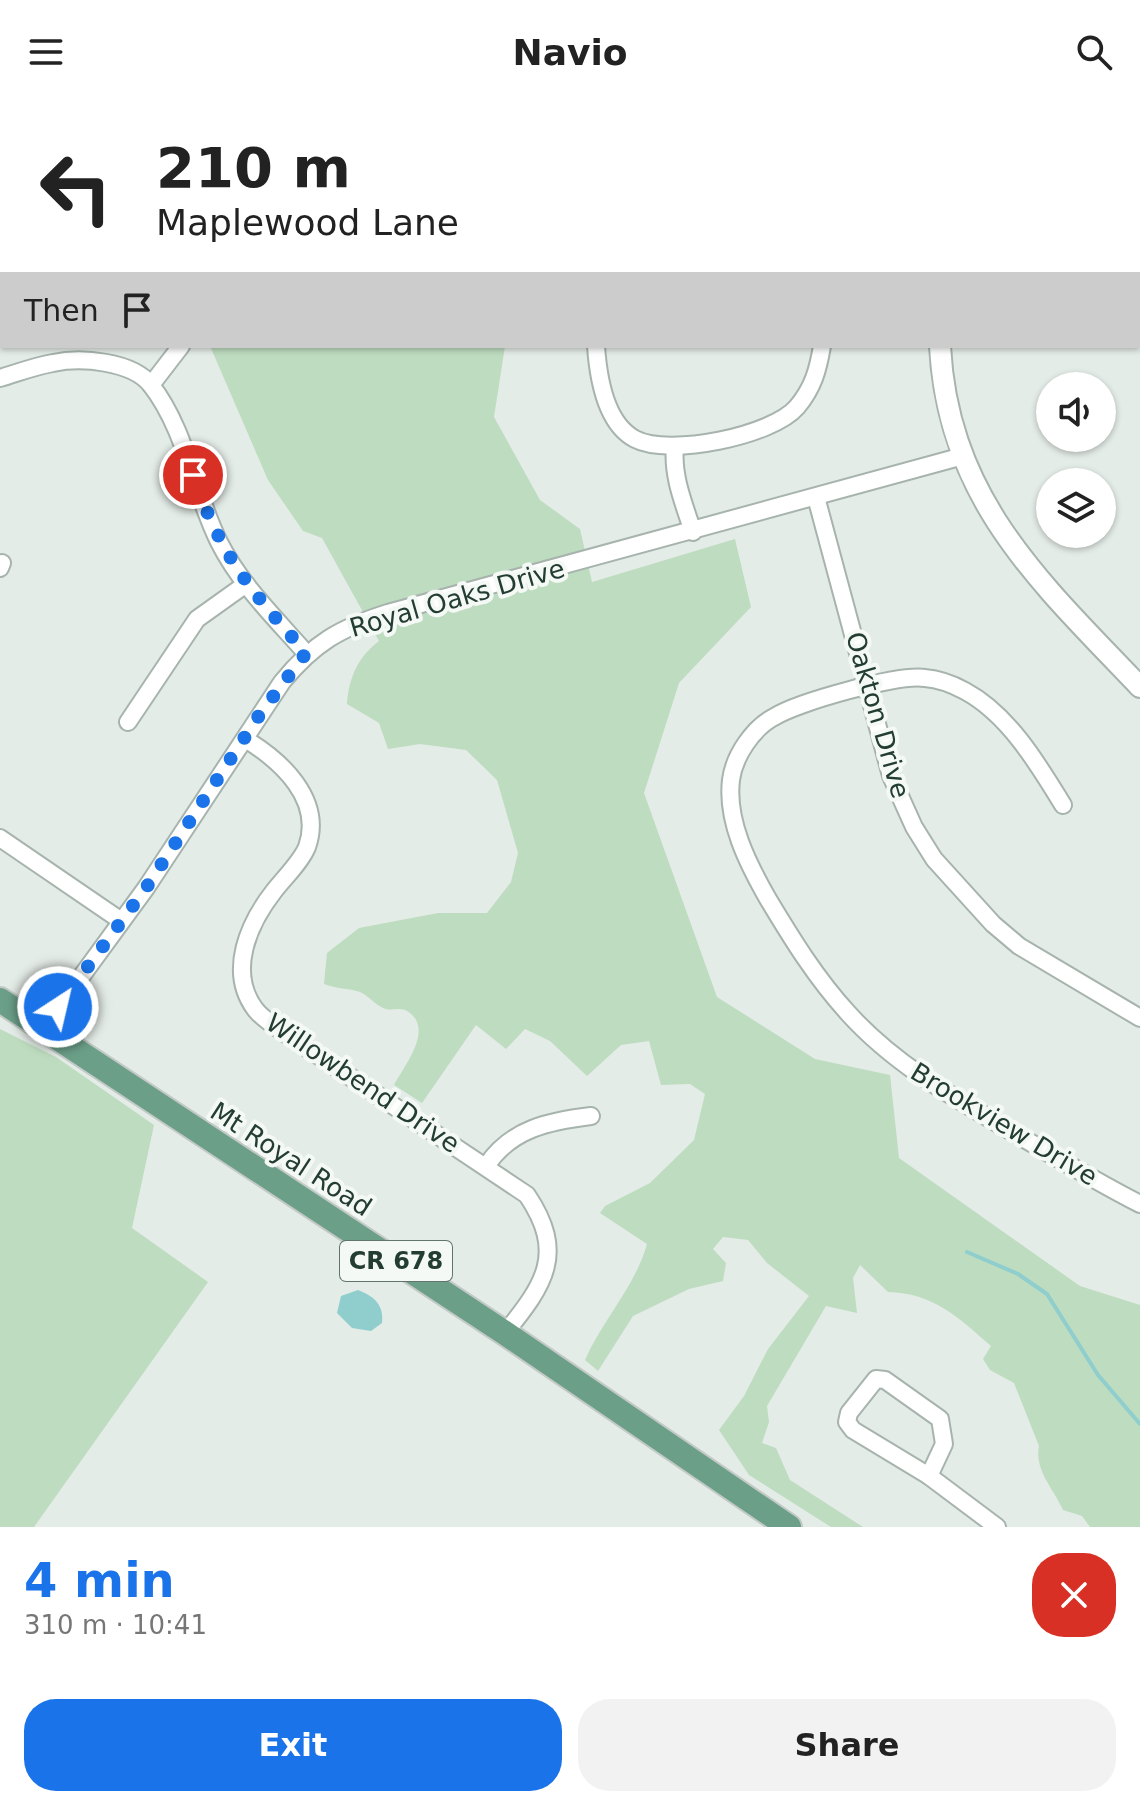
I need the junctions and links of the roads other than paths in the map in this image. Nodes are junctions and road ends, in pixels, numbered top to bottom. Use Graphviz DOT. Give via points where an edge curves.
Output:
graph roads {
  1 [pos="179,348"];
  2 [pos="596,348"];
  3 [pos="822,348"];
  4 [pos="940,348"];
  5 [pos="50,354"];
  6 [pos="0,378"];
  7 [pos="151,385"];
  8 [pos="675,447"];
  9 [pos="963,456"];
  10 [pos="816,497"];
  11 [pos="693,532"];
  12 [pos="246,584"];
  13 [pos="306,653"];
  14 [pos="869,687"];
  15 [pos="1140,687"];
  16 [pos="128,722"];
  17 [pos="245,739"];
  18 [pos="1063,805"];
  19 [pos="0,838"];
  20 [pos="120,920"];
  21 [pos="0,1000"];
  22 [pos="1140,1018"];
  23 [pos="43,1029"];
  24 [pos="591,1116"];
  25 [pos="487,1165"];
  26 [pos="1140,1204"];
  27 [pos="505,1333"];
  28 [pos="929,1476"];
  29 [pos="789,1527"];
  30 [pos="997,1527"];
  1 -- 7 [label="street"];
  2 -- 8 [label="street" via="600,386 611,412 634,439"];
  3 -- 8 [label="street" via="816,380 796,409 777,423"];
  4 -- 9 [label="street"];
  5 -- 6 [label="street"];
  5 -- 7 [label="street" via="108,365"];
  7 -- 12 [label="street" via="186,453 220,544"];
  8 -- 11 [label="street" via="680,494"];
  9 -- 10 [label="street, Royal Oaks Drive"];
  9 -- 15 [label="street" via="1016,554"];
  10 -- 11 [label="street, Royal Oaks Drive"];
  10 -- 14 [label="street, Oakton Drive"];
  11 -- 13 [label="street, Royal Oaks Drive" via="388,613 344,630"];
  12 -- 13 [label="street"];
  12 -- 16 [label="street" via="197,619"];
  13 -- 17 [label="street, Royal Oaks Drive"];
  14 -- 18 [label="street, Brookview Drive" via="923,677 967,691 1030,753"];
  14 -- 22 [label="street, Oakton Drive" via="901,802 948,876 1019,946"];
  14 -- 26 [label="street, Brookview Drive" via="795,706 754,732 741,753 731,776 730,802 758,881 823,984 899,1060"];
  17 -- 20 [label="street, Royal Oaks Drive"];
  17 -- 25 [label="street, Willowbend Drive" via="292,776 309,825 307,846 249,931 242,953 249,999 256,1011 289,1036"];
  19 -- 20 [label="street"];
  20 -- 23 [label="street, Royal Oaks Drive"];
  21 -- 23 [label="main road, Mt Royal Road / CR 678"];
  23 -- 27 [label="main road, Mt Royal Road / CR 678"];
  24 -- 25 [label="street" via="515,1135"];
  25 -- 27 [label="street, Willowbend Drive" via="527,1195 548,1239 543,1280"];
  27 -- 29 [label="main road, Mt Royal Road / CR 678"];
  28 -- 28 [label="street" via="847,1422 869,1383 885,1380 940,1419 944,1444"];
  28 -- 30 [label="street"];
}
